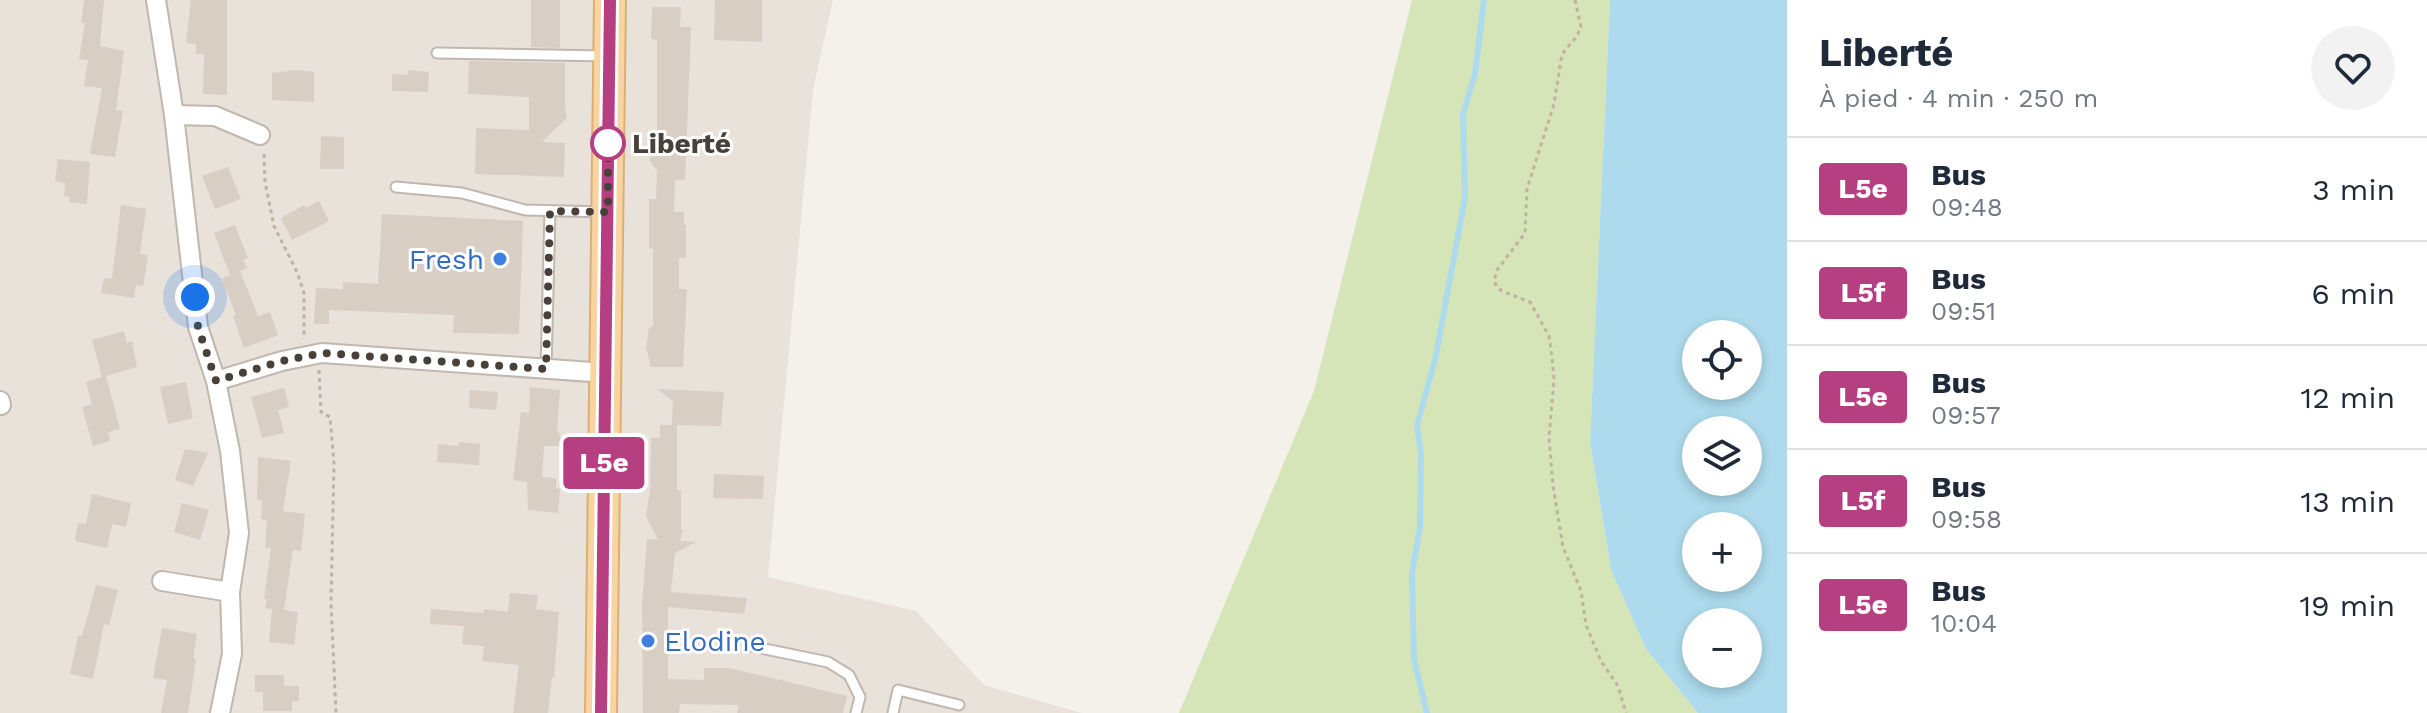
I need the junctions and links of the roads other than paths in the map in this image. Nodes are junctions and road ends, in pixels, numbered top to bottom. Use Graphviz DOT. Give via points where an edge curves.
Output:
graph roads {
  1 [pos="156,0"];
  2 [pos="610,0"];
  3 [pos="437,53"];
  4 [pos="609,56"];
  5 [pos="174,115"];
  6 [pos="260,135"];
  7 [pos="396,187"];
  8 [pos="550,211"];
  9 [pos="608,212"];
  10 [pos="546,369"];
  11 [pos="606,373"];
  12 [pos="216,381"];
  13 [pos="162,581"];
  14 [pos="230,592"];
  15 [pos="751,646"];
  16 [pos="959,705"];
  17 [pos="220,713"];
  18 [pos="601,713"];
  19 [pos="856,713"];
  20 [pos="893,713"];
  1 -- 5 [label="street"];
  2 -- 4 [label="main road"];
  3 -- 4 [label="lane"];
  4 -- 9 [label="main road"];
  5 -- 6 [label="street" via="215,116"];
  5 -- 12 [label="street" via="198,327"];
  7 -- 8 [label="lane" via="462,193 525,210"];
  8 -- 9 [label="lane"];
  8 -- 10 [label="lane"];
  9 -- 11 [label="main road"];
  10 -- 11 [label="street"];
  10 -- 12 [label="street" via="322,353"];
  11 -- 18 [label="main road"];
  12 -- 14 [label="street" via="239,533"];
  13 -- 14 [label="street"];
  14 -- 17 [label="street" via="232,654"];
  15 -- 19 [label="lane" via="828,662 849,675 860,697"];
  16 -- 20 [label="lane" via="898,690"];
}
